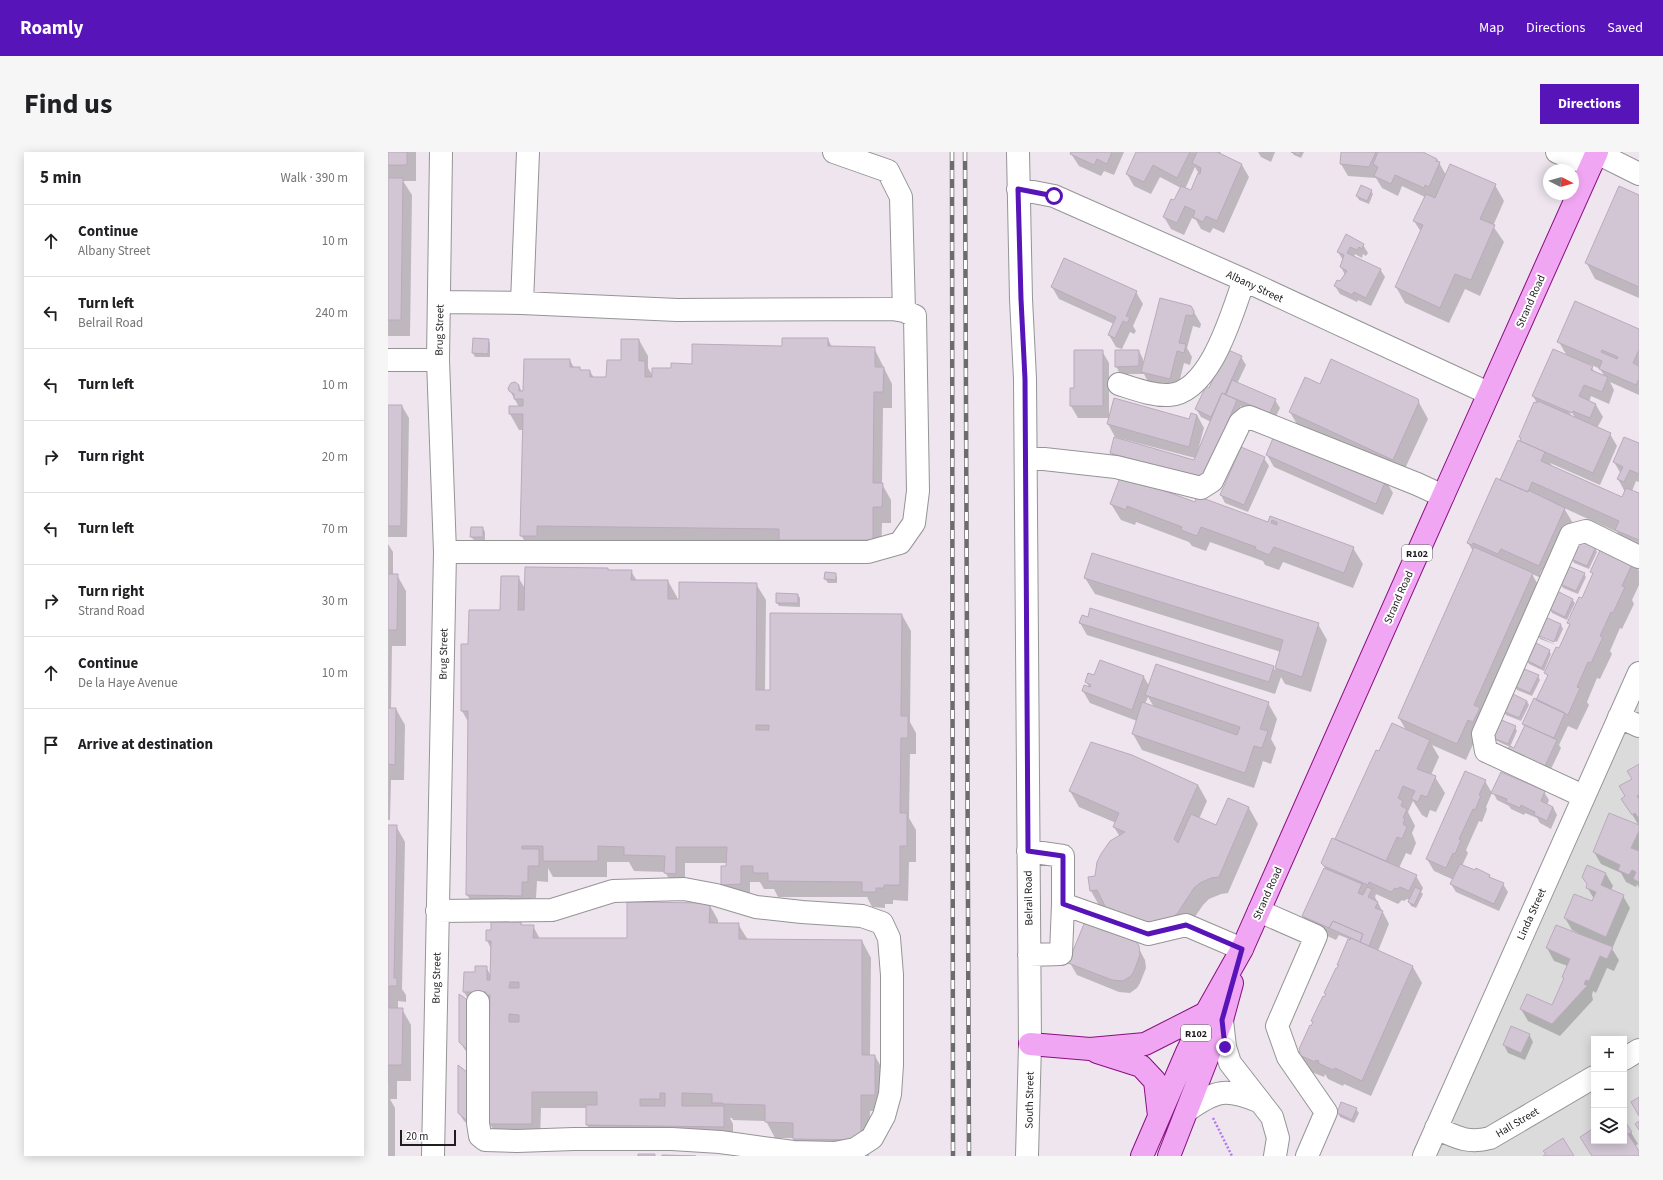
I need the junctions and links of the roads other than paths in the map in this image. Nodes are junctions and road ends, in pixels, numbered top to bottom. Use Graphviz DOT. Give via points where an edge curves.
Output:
graph roads {
  1 [pos="441,152"];
  2 [pos="528,152"];
  3 [pos="834,152"];
  4 [pos="1018,152"];
  5 [pos="1557,152"];
  6 [pos="1595,157"];
  7 [pos="1639,174"];
  8 [pos="1018,189"];
  9 [pos="1244,280"];
  10 [pos="439,302"];
  11 [pos="522,303"];
  12 [pos="904,311"];
  13 [pos="388,360"];
  14 [pos="438,360"];
  15 [pos="1119,384"];
  16 [pos="1488,394"];
  17 [pos="1026,458"];
  18 [pos="1443,496"];
  19 [pos="445,552"];
  20 [pos="1639,557"];
  21 [pos="1639,673"];
  22 [pos="1620,717"];
  23 [pos="1639,726"];
  24 [pos="1583,796"];
  25 [pos="1028,851"];
  26 [pos="1063,904"];
  27 [pos="437,911"];
  28 [pos="1259,911"];
  29 [pos="1241,952"];
  30 [pos="1030,955"];
  31 [pos="478,1002"];
  32 [pos="1214,1017"];
  33 [pos="1030,1044"];
  34 [pos="1090,1049"];
  35 [pos="1639,1050"];
  36 [pos="1627,1057"];
  37 [pos="1591,1079"];
  38 [pos="1258,1101"];
  39 [pos="1188,1110"];
  40 [pos="1159,1116"];
  41 [pos="1436,1128"];
  42 [pos="433,1156"];
  43 [pos="1028,1156"];
  44 [pos="1142,1156"];
  45 [pos="1169,1156"];
  46 [pos="1275,1156"];
  47 [pos="1307,1156"];
  48 [pos="1424,1156"];
  1 -- 10 [label="street, Brug Street"];
  2 -- 11 [label="street"];
  3 -- 12 [label="street" via="888,171 901,197"];
  4 -- 8 [label="street, Belrail Road"];
  5 -- 6 [label="street"];
  6 -- 7 [label="street"];
  6 -- 16 [label="main road, Strand Road / R102"];
  8 -- 9 [label="street, Albany Street" via="1054,196"];
  8 -- 17 [label="street, Belrail Road"];
  9 -- 15 [label="street" via="1216,355 1193,384 1183,391 1162,395"];
  9 -- 16 [label="street, Albany Street"];
  10 -- 11 [label="street"];
  10 -- 14 [label="street, Brug Street"];
  11 -- 12 [label="street" via="677,310"];
  12 -- 19 [label="street" via="915,316 918,492 914,523 900,543 868,552"];
  13 -- 14 [label="street"];
  14 -- 19 [label="street, Brug Street"];
  16 -- 18 [label="main road, Strand Road / R102"];
  17 -- 18 [label="street" via="1116,467 1200,488 1212,481 1240,423 1249,417"];
  17 -- 25 [label="street, Belrail Road"];
  18 -- 28 [label="main road, Strand Road / R102"];
  19 -- 27 [label="street, Brug Street"];
  20 -- 24 [label="street" via="1586,531 1571,535 1483,734 1486,751"];
  21 -- 22 [label="street, Linda Street"];
  22 -- 23 [label="street"];
  22 -- 24 [label="street, Linda Street"];
  24 -- 41 [label="street, Linda Street"];
  25 -- 26 [label="street" via="1063,856"];
  25 -- 30 [label="street, Belrail Road"];
  26 -- 29 [label="street" via="1148,934 1186,925"];
  26 -- 30 [label="street" via="1061,954"];
  27 -- 31 [label="street" via="552,910 613,891 684,889 756,907 862,916 882,923 889,938 892,975 890,1094 884,1116 872,1138 855,1149 835,1153 793,1152 720,1142 672,1139 486,1140 480,1136 478,1123"];
  27 -- 42 [label="street, Brug Street"];
  28 -- 29 [label="main road, Strand Road / R102"];
  28 -- 47 [label="street" via="1316,936 1277,1026 1288,1056 1326,1112"];
  29 -- 32 [label="main road, Strand Road / R102"];
  30 -- 33 [label="street, Belrail Road"];
  32 -- 34 [label="main road" via="1145,1044"];
  32 -- 38 [label="street" via="1230,1063"];
  32 -- 39 [label="main road, Strand Road / R102"];
  32 -- 40 [label="main road, Strand Road / R102" via="1187,1052"];
  33 -- 34 [label="main road"];
  33 -- 43 [label="street, South Street"];
  34 -- 40 [label="main road" via="1141,1066 1155,1081"];
  35 -- 36 [label="street"];
  37 -- 41 [label="street, Hall Street" via="1490,1138 1468,1141"];
  38 -- 39 [label="street" via="1230,1092 1206,1097"];
  38 -- 46 [label="street" via="1272,1117 1278,1138"];
  39 -- 45 [label="main road, Strand Road / R102"];
  40 -- 44 [label="main road, Strand Road / R102"];
  41 -- 48 [label="street, Linda Street"];
}
